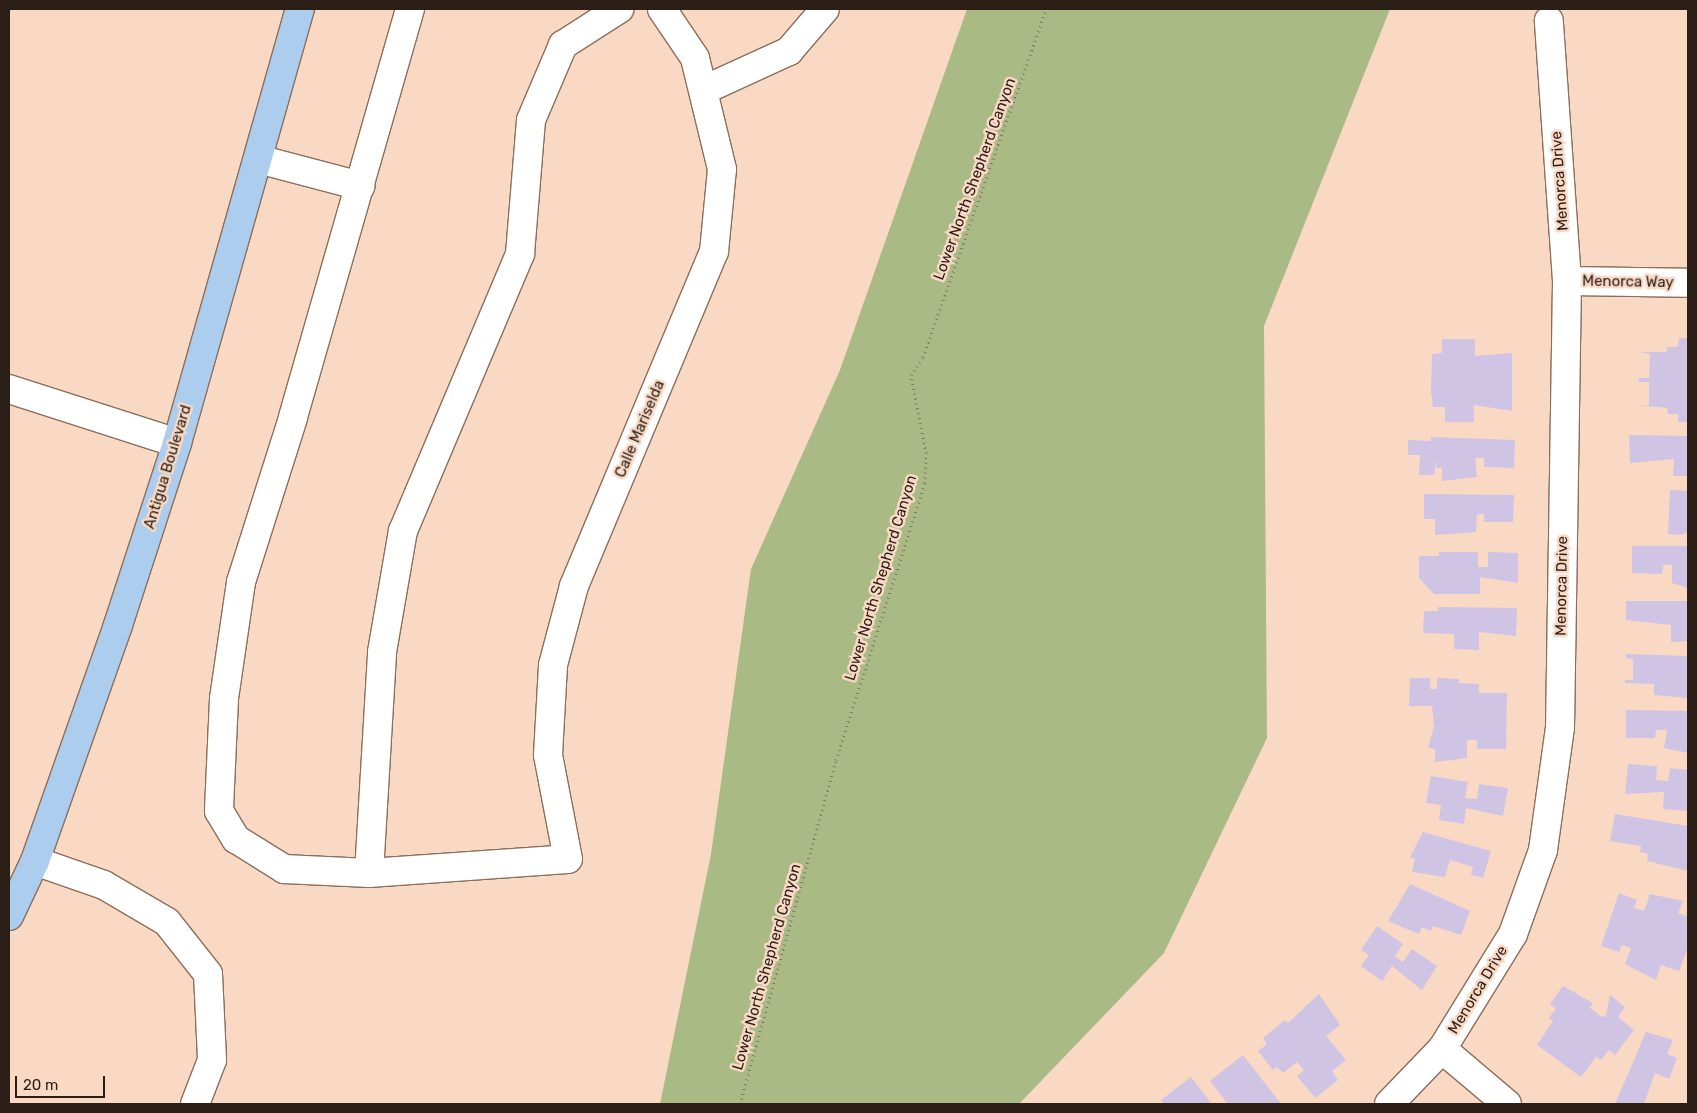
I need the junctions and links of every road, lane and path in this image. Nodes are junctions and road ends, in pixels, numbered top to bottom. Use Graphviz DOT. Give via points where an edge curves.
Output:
graph roads {
  1 [pos="300,9"];
  2 [pos="410,9"];
  3 [pos="619,9"];
  4 [pos="662,9"];
  5 [pos="824,9"];
  6 [pos="1046,9"];
  7 [pos="1549,21"];
  8 [pos="704,90"];
  9 [pos="258,159"];
  10 [pos="360,186"];
  11 [pos="1567,281"];
  12 [pos="1688,283"];
  13 [pos="9,389"];
  14 [pos="177,443"];
  15 [pos="35,861"];
  16 [pos="369,873"];
  17 [pos="9,916"];
  18 [pos="1442,1049"];
  19 [pos="196,1104"];
  20 [pos="740,1104"];
  21 [pos="1389,1104"];
  22 [pos="1507,1104"];
  1 -- 9 [label="main road, Antigua Boulevard"];
  2 -- 10 [label="street"];
  3 -- 16 [label="street" via="563,45 531,120 520,254 403,530 382,652"];
  4 -- 8 [label="street, Calle Mariselda" via="695,58"];
  5 -- 8 [label="street" via="789,51"];
  6 -- 20 [label="path, Lower North Shepherd Canyon" via="923,357 911,375 926,453 925,483 836,760"];
  7 -- 11 [label="street, Menorca Drive"];
  8 -- 16 [label="street, Calle Mariselda" via="722,169 714,252 574,586 553,666 548,756 568,859"];
  9 -- 10 [label="street"];
  9 -- 14 [label="main road, Antigua Boulevard"];
  10 -- 16 [label="street" via="241,582 224,699 219,811 236,839 284,869"];
  11 -- 12 [label="street, Menorca Way"];
  11 -- 18 [label="street, Menorca Drive" via="1560,728 1543,850 1513,934"];
  13 -- 14 [label="street"];
  14 -- 15 [label="main road, Antigua Boulevard"];
  15 -- 17 [label="main road, Antigua Boulevard"];
  15 -- 19 [label="street" via="104,885 167,922 208,974 212,1060"];
  18 -- 21 [label="street, Menorca Drive"];
  18 -- 22 [label="street"];
}
